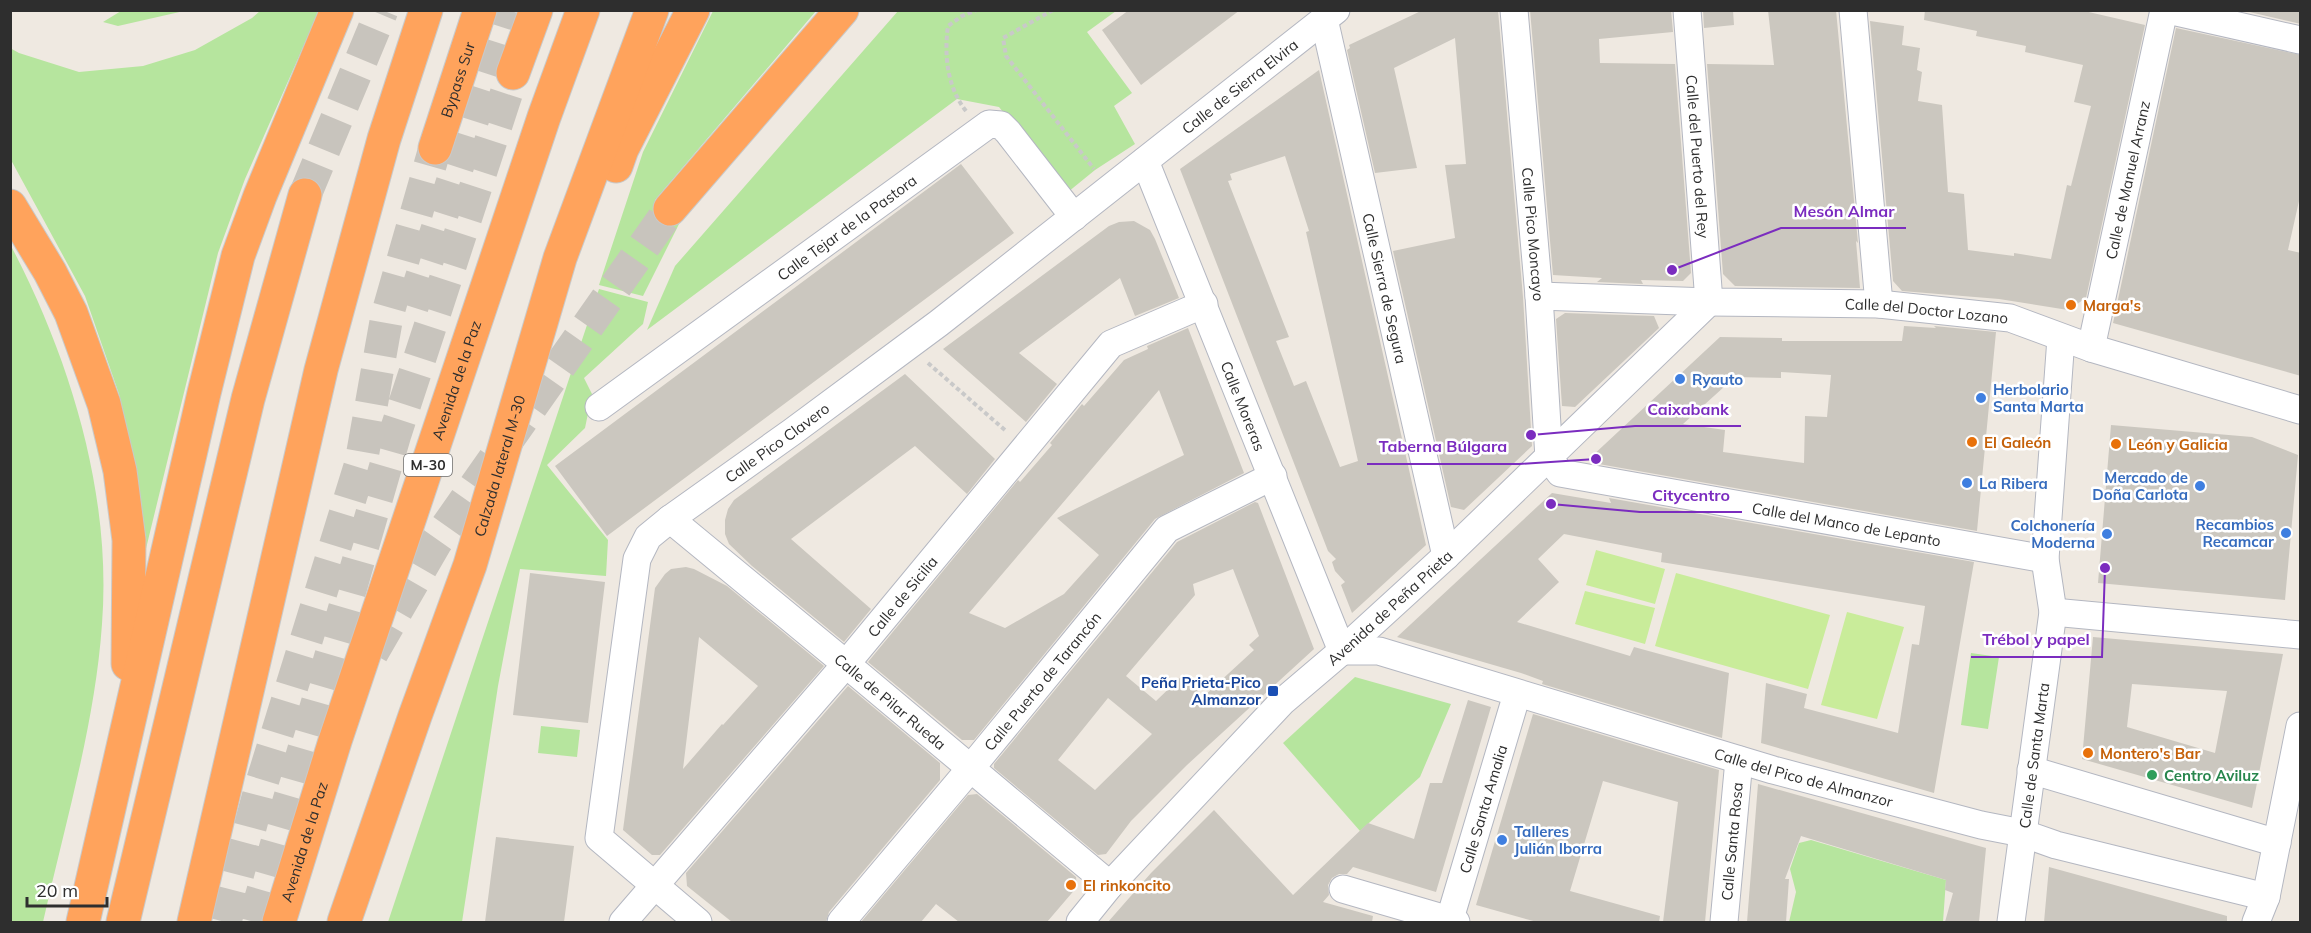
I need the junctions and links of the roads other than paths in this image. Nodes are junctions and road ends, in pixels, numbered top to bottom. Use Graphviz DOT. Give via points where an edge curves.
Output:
graph roads {
  1 [pos="337,10"];
  2 [pos="426,10"];
  3 [pos="480,10"];
  4 [pos="536,10"];
  5 [pos="584,10"];
  6 [pos="652,10"];
  7 [pos="693,10"];
  8 [pos="842,10"];
  9 [pos="1514,10"];
  10 [pos="1687,10"];
  11 [pos="1853,10"];
  12 [pos="2166,10"];
  13 [pos="1330,15"];
  14 [pos="2301,40"];
  15 [pos="513,73"];
  16 [pos="435,148"];
  17 [pos="1145,161"];
  18 [pos="305,195"];
  19 [pos="10,206"];
  20 [pos="670,209"];
  21 [pos="1074,217"];
  22 [pos="1539,297"];
  23 [pos="1709,302"];
  24 [pos="1204,304"];
  25 [pos="1879,304"];
  26 [pos="2061,338"];
  27 [pos="2091,348"];
  28 [pos="600,407"];
  29 [pos="2301,410"];
  30 [pos="1549,458"];
  31 [pos="1273,476"];
  32 [pos="670,519"];
  33 [pos="1446,556"];
  34 [pos="2044,559"];
  35 [pos="470,565"];
  36 [pos="2053,612"];
  37 [pos="2301,635"];
  38 [pos="1342,651"];
  39 [pos="846,663"];
  40 [pos="1517,693"];
  41 [pos="2301,726"];
  42 [pos="1739,760"];
  43 [pos="970,769"];
  44 [pos="2031,770"];
  45 [pos="111,800"];
  46 [pos="2022,833"];
  47 [pos="2277,843"];
  48 [pos="1110,885"];
  49 [pos="656,887"];
  50 [pos="1343,889"];
  51 [pos="2266,897"];
  52 [pos="82,922"];
  53 [pos="123,922"];
  54 [pos="194,922"];
  55 [pos="279,922"];
  56 [pos="344,922"];
  57 [pos="623,922"];
  58 [pos="698,922"];
  59 [pos="841,922"];
  60 [pos="1080,922"];
  61 [pos="1452,922"];
  62 [pos="1724,922"];
  63 [pos="2011,922"];
  64 [pos="2256,922"];
  1 -- 45 [label="highway" via="238,256"];
  2 -- 54 [label="highway" via="384,139 321,370"];
  3 -- 16 [label="highway, Bypass Sur"];
  4 -- 15 [label="highway"];
  5 -- 55 [label="highway, Avenida de la Paz / M-30" via="543,117 335,741"];
  6 -- 35 [label="highway, Calzada lateral M-30" via="560,258"];
  7 -- 35 [label="highway" via="622,149"];
  8 -- 20 [label="highway"];
  9 -- 22 [label="street, Calle Pico Moncayo"];
  10 -- 23 [label="street, Calle del Puerto del Rey"];
  11 -- 25 [label="street"];
  12 -- 14 [label="street"];
  12 -- 27 [label="street, Calle de Manuel Arranz"];
  13 -- 17 [label="street, Calle de Sierra Elvira"];
  13 -- 33 [label="street, Calle Sierra de Segura"];
  17 -- 21 [label="street, Calle Pico Clavero"];
  17 -- 24 [label="street, Calle Moreras"];
  18 -- 53 [label="highway" via="248,399"];
  19 -- 45 [label="highway" via="71,313 104,404 120,471 129,540 128,658"];
  21 -- 28 [label="street, Calle Tejar de la Pastora" via="1008,132 1001,125 989,124"];
  21 -- 32 [label="street, Calle Pico Clavero" via="908,346"];
  22 -- 23 [label="street, Calle del Doctor Lozano"];
  22 -- 30 [label="street, Calle Pico Moncayo"];
  23 -- 25 [label="street, Calle del Doctor Lozano"];
  23 -- 30 [label="street, Avenida de Peña Prieta"];
  24 -- 31 [label="street, Calle Moreras"];
  24 -- 39 [label="street, Calle de Sicilia" via="1111,344"];
  25 -- 26 [label="street, Calle del Doctor Lozano" via="2010,318"];
  26 -- 27 [label="street, Calle del Doctor Lozano"];
  26 -- 34 [label="street, Calle de Santa Marta"];
  27 -- 29 [label="street, Calle del Doctor Lozano"];
  30 -- 33 [label="street, Avenida de Peña Prieta"];
  30 -- 34 [label="street, Calle del Manco de Lepanto" via="1560,472"];
  31 -- 38 [label="street, Calle Moreras"];
  31 -- 43 [label="street, Calle Puerto de Tarancón" via="1167,529"];
  32 -- 39 [label="street, Calle de Pilar Rueda"];
  32 -- 49 [label="street, Calle Pico Clavero" via="648,537 637,558 599,838"];
  33 -- 38 [label="street, Avenida de Peña Prieta"];
  34 -- 36 [label="street, Calle de Santa Marta"];
  35 -- 56 [label="highway, Calzada lateral M-30"];
  36 -- 37 [label="street"];
  36 -- 44 [label="street, Calle de Santa Marta"];
  38 -- 40 [label="street, Calle del Pico de Almanzor" via="1379,651"];
  38 -- 48 [label="street, Avenida de Peña Prieta" via="1282,702"];
  39 -- 43 [label="street, Calle de Pilar Rueda"];
  39 -- 49 [label="street, Calle de Sicilia"];
  40 -- 42 [label="street, Calle del Pico de Almanzor"];
  40 -- 61 [label="street, Calle Santa Amalia"];
  41 -- 47 [label="street"];
  42 -- 46 [label="street, Calle del Pico de Almanzor"];
  42 -- 62 [label="street, Calle Santa Rosa"];
  43 -- 48 [label="street, Calle de Pilar Rueda"];
  43 -- 59 [label="street, Calle Puerto de Tarancón"];
  44 -- 46 [label="street, Calle de Santa Marta"];
  44 -- 47 [label="street"];
  45 -- 52 [label="highway"];
  46 -- 51 [label="street, Calle del Pico de Almanzor"];
  46 -- 63 [label="street, Calle de Santa Marta"];
  47 -- 51 [label="street"];
  48 -- 60 [label="street, Avenida de Peña Prieta"];
  49 -- 57 [label="street, Calle de Sicilia"];
  49 -- 58 [label="street"];
  50 -- 61 [label="street"];
  51 -- 64 [label="street"];
}
